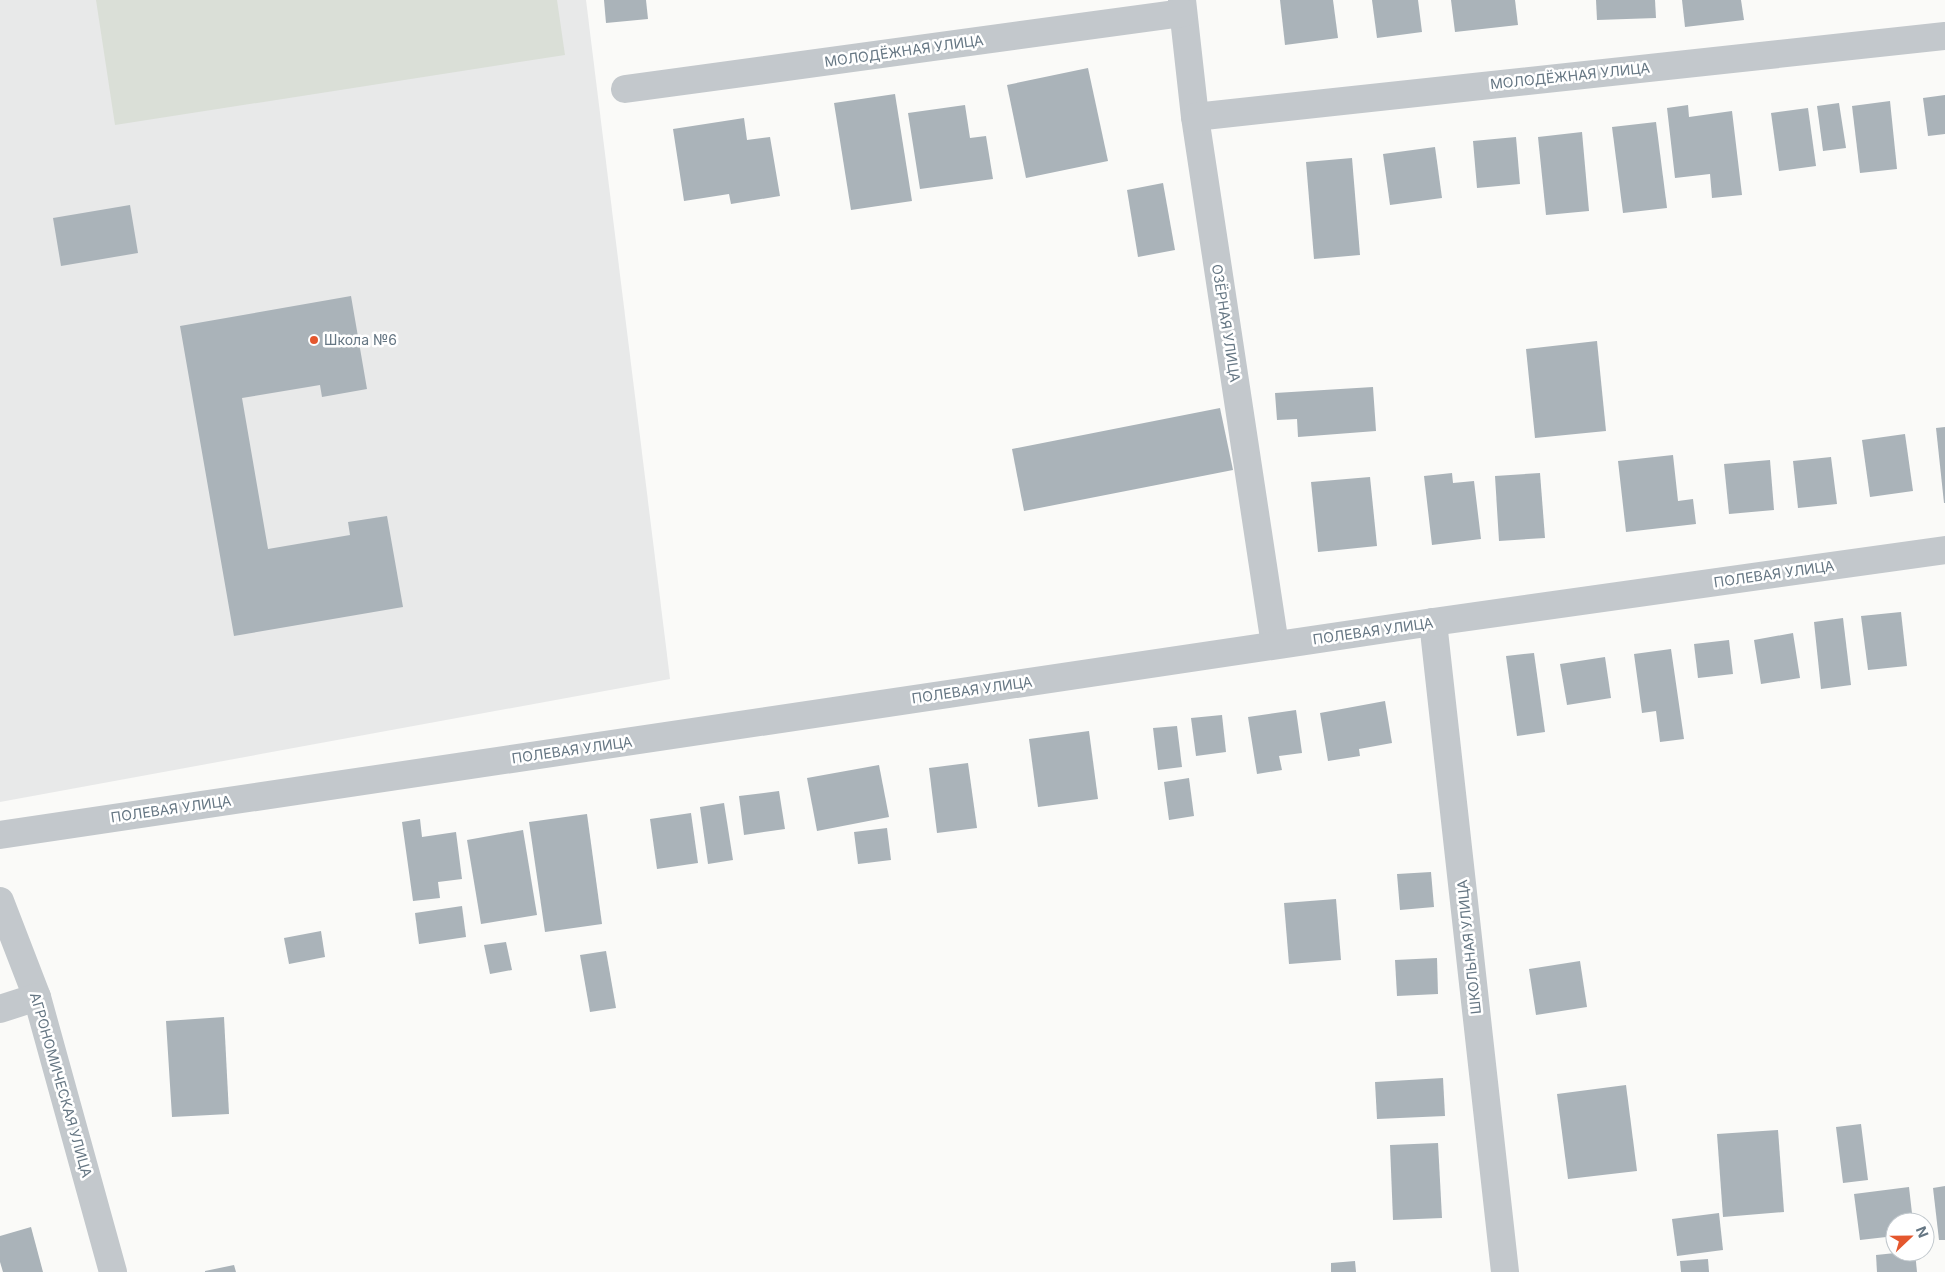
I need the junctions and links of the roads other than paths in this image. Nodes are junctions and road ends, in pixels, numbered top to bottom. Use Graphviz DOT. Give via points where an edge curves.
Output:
graph roads {
  1 [pos="1183,6"];
  2 [pos="1945,36"];
  3 [pos="625,89"];
  4 [pos="1195,117"];
  5 [pos="1945,550"];
  6 [pos="1433,622"];
  7 [pos="1275,645"];
  8 [pos="0,835"];
  9 [pos="0,901"];
  10 [pos="37,998"];
  11 [pos="0,1009"];
  12 [pos="113,1272"];
  13 [pos="1505,1272"];
  1 -- 3 [label="street, МОЛОДЁЖНАЯ УЛИЦА"];
  1 -- 4 [label="street, ОЗЁРНАЯ УЛИЦА"];
  2 -- 4 [label="street, МОЛОДЁЖНАЯ УЛИЦА"];
  4 -- 7 [label="street, ОЗЁРНАЯ УЛИЦА"];
  5 -- 6 [label="street, ПОЛЕВАЯ УЛИЦА"];
  6 -- 7 [label="street, ПОЛЕВАЯ УЛИЦА"];
  6 -- 13 [label="street, ШКОЛЬНАЯ УЛИЦА"];
  7 -- 8 [label="street, ПОЛЕВАЯ УЛИЦА"];
  9 -- 10 [label="street, АГРОНОМИЧЕСКАЯ УЛИЦА"];
  10 -- 11 [label="street"];
  10 -- 12 [label="street, АГРОНОМИЧЕСКАЯ УЛИЦА"];
}
